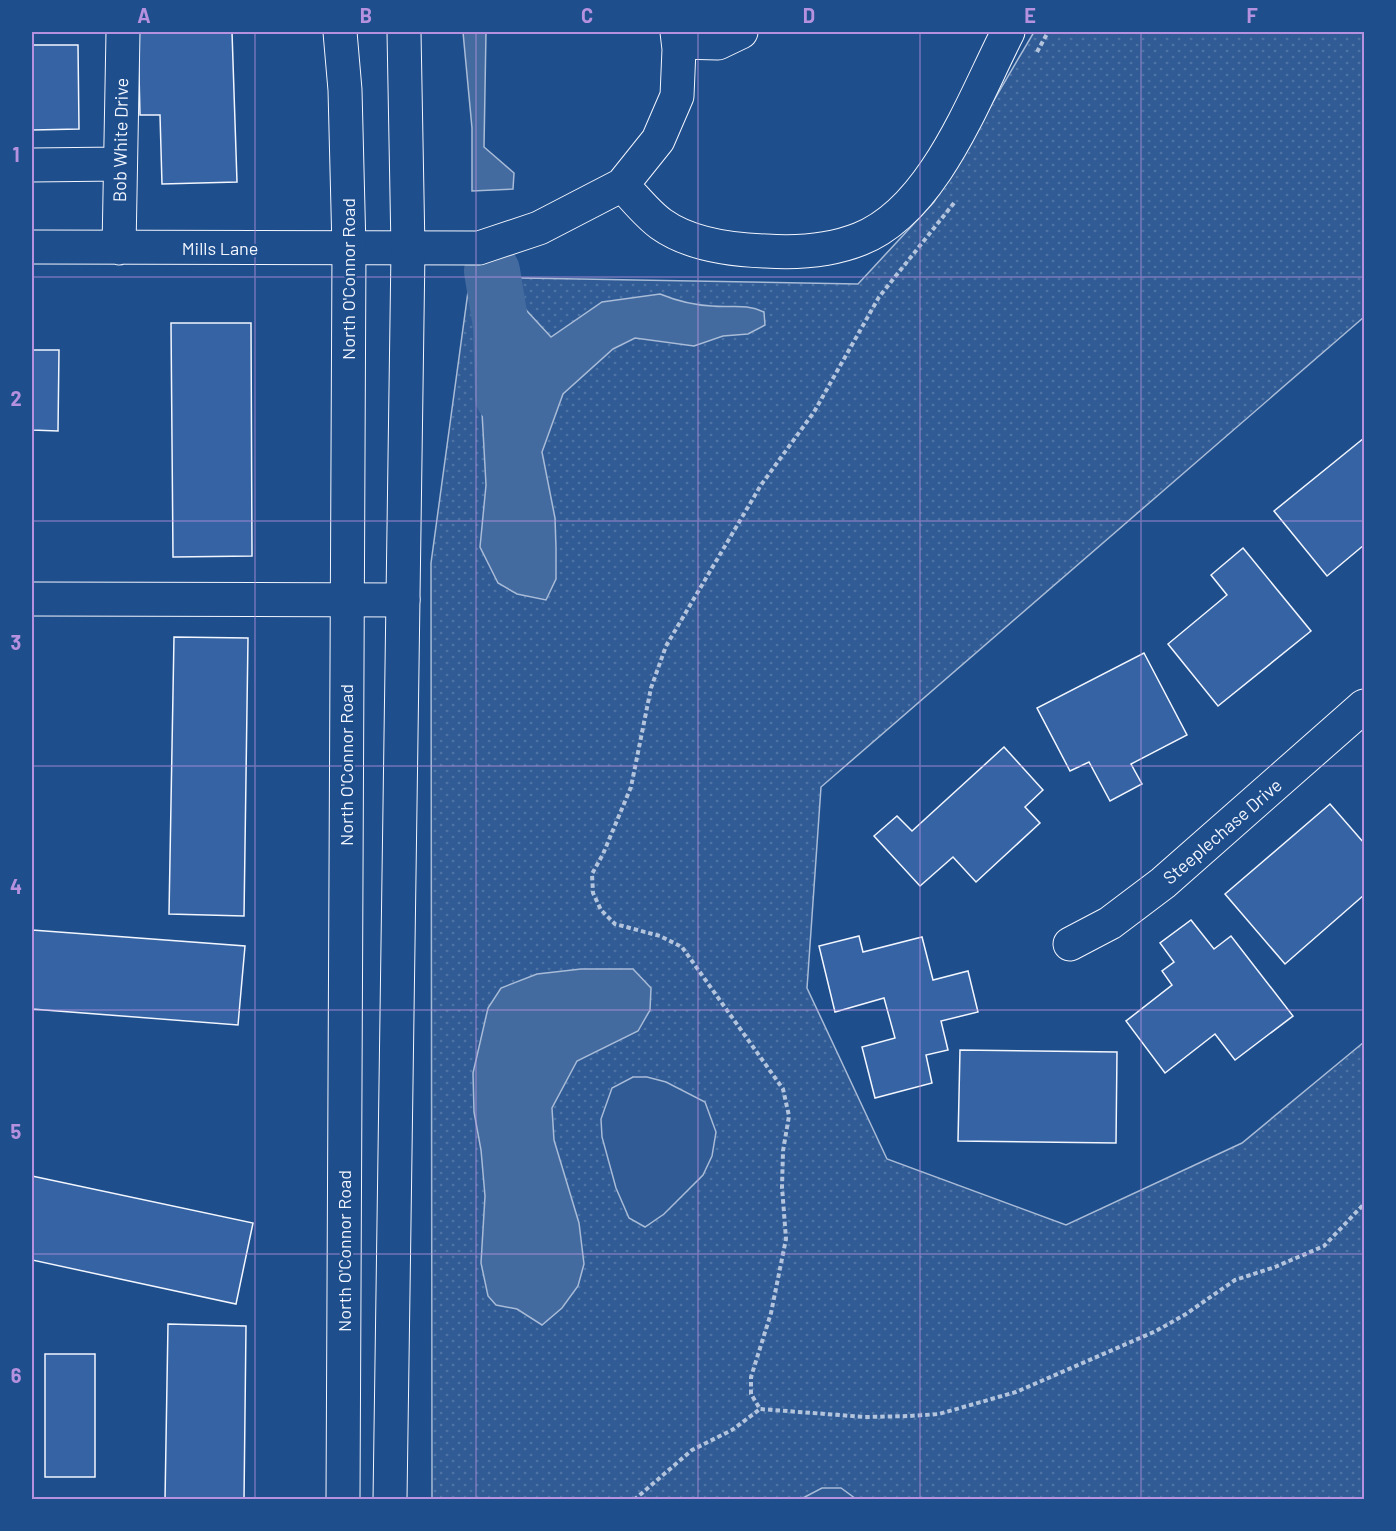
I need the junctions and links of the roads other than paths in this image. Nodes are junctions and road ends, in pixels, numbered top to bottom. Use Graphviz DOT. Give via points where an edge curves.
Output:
graph roads {
  1 [pos="123,32"];
  2 [pos="340,32"];
  3 [pos="404,32"];
  4 [pos="741,32"];
  5 [pos="1008,32"];
  6 [pos="678,37"];
  7 [pos="119,164"];
  8 [pos="32,165"];
  9 [pos="622,185"];
  10 [pos="32,247"];
  11 [pos="119,248"];
  12 [pos="348,249"];
  13 [pos="408,250"];
  14 [pos="32,599"];
  15 [pos="403,600"];
  16 [pos="347,601"];
  17 [pos="1365,706"];
  18 [pos="1070,944"];
  19 [pos="343,1500"];
  20 [pos="390,1500"];
  1 -- 7 [label="main road, Bob White Drive"];
  2 -- 12 [label="main road, North O'Connor Road"];
  3 -- 13 [label="main road"];
  4 -- 6 [label="main road" via="718,43"];
  5 -- 9 [label="main road" via="936,172 910,204 862,239 838,247 791,252 745,250 698,241 661,224"];
  6 -- 9 [label="main road" via="677,96 658,140"];
  7 -- 8 [label="main road"];
  7 -- 11 [label="main road, Bob White Drive"];
  9 -- 13 [label="main road, Mills Lane" via="539,228 479,248"];
  10 -- 11 [label="main road, Mills Lane"];
  11 -- 12 [label="main road, Mills Lane"];
  12 -- 13 [label="main road, Mills Lane"];
  12 -- 16 [label="main road, North O'Connor Road"];
  13 -- 15 [label="main road"];
  14 -- 16 [label="main road"];
  15 -- 16 [label="main road"];
  15 -- 20 [label="main road"];
  16 -- 19 [label="main road, North O'Connor Road"];
  17 -- 18 [label="main road, Steeplechase Drive" via="1163,883 1110,923"];
}
